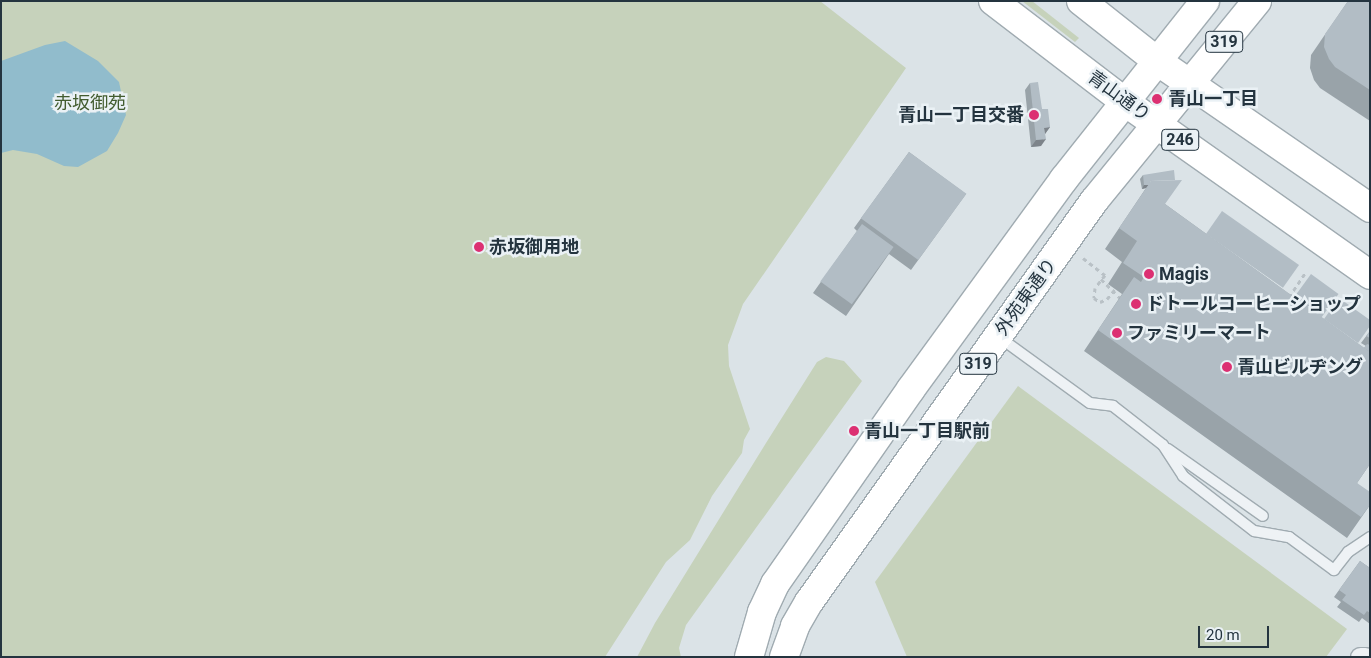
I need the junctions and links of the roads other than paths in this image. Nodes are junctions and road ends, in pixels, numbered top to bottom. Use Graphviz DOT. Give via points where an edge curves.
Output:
graph roads {
  1 [pos="993,1"];
  2 [pos="1081,1"];
  3 [pos="1205,1"];
  4 [pos="1257,1"];
  5 [pos="1157,61"];
  6 [pos="1190,84"];
  7 [pos="1125,102"];
  8 [pos="1157,124"];
  9 [pos="1369,205"];
  10 [pos="1370,275"];
  11 [pos="998,336"];
  12 [pos="1163,446"];
  13 [pos="1263,516"];
  14 [pos="1370,537"];
  15 [pos="749,657"];
  16 [pos="784,657"];
  17 [pos="1360,657"];
  18 [pos="1366,657"];
  1 -- 7 [label="main road, 青山通り / 246"];
  2 -- 5 [label="main road"];
  3 -- 5 [label="main road, 319"];
  4 -- 6 [label="main road, 外苑東通り / 319"];
  5 -- 6 [label="main road"];
  5 -- 7 [label="main road, 319"];
  6 -- 8 [label="main road, 外苑東通り / 319"];
  6 -- 9 [label="main road"];
  7 -- 8 [label="main road, 青山通り / 246"];
  7 -- 15 [label="main road, 319" via="1064,179 774,584"];
  8 -- 10 [label="main road, 青山通り / 246"];
  8 -- 11 [label="main road, 外苑東通り / 319" via="1094,201"];
  11 -- 12 [label="lane" via="1090,403 1113,406"];
  11 -- 16 [label="main road, 外苑東通り / 319" via="808,602"];
  12 -- 13 [label="lane"];
  12 -- 14 [label="lane" via="1182,476 1254,531 1289,537 1334,570 1348,552"];
  17 -- 18 [label="street"];
}
